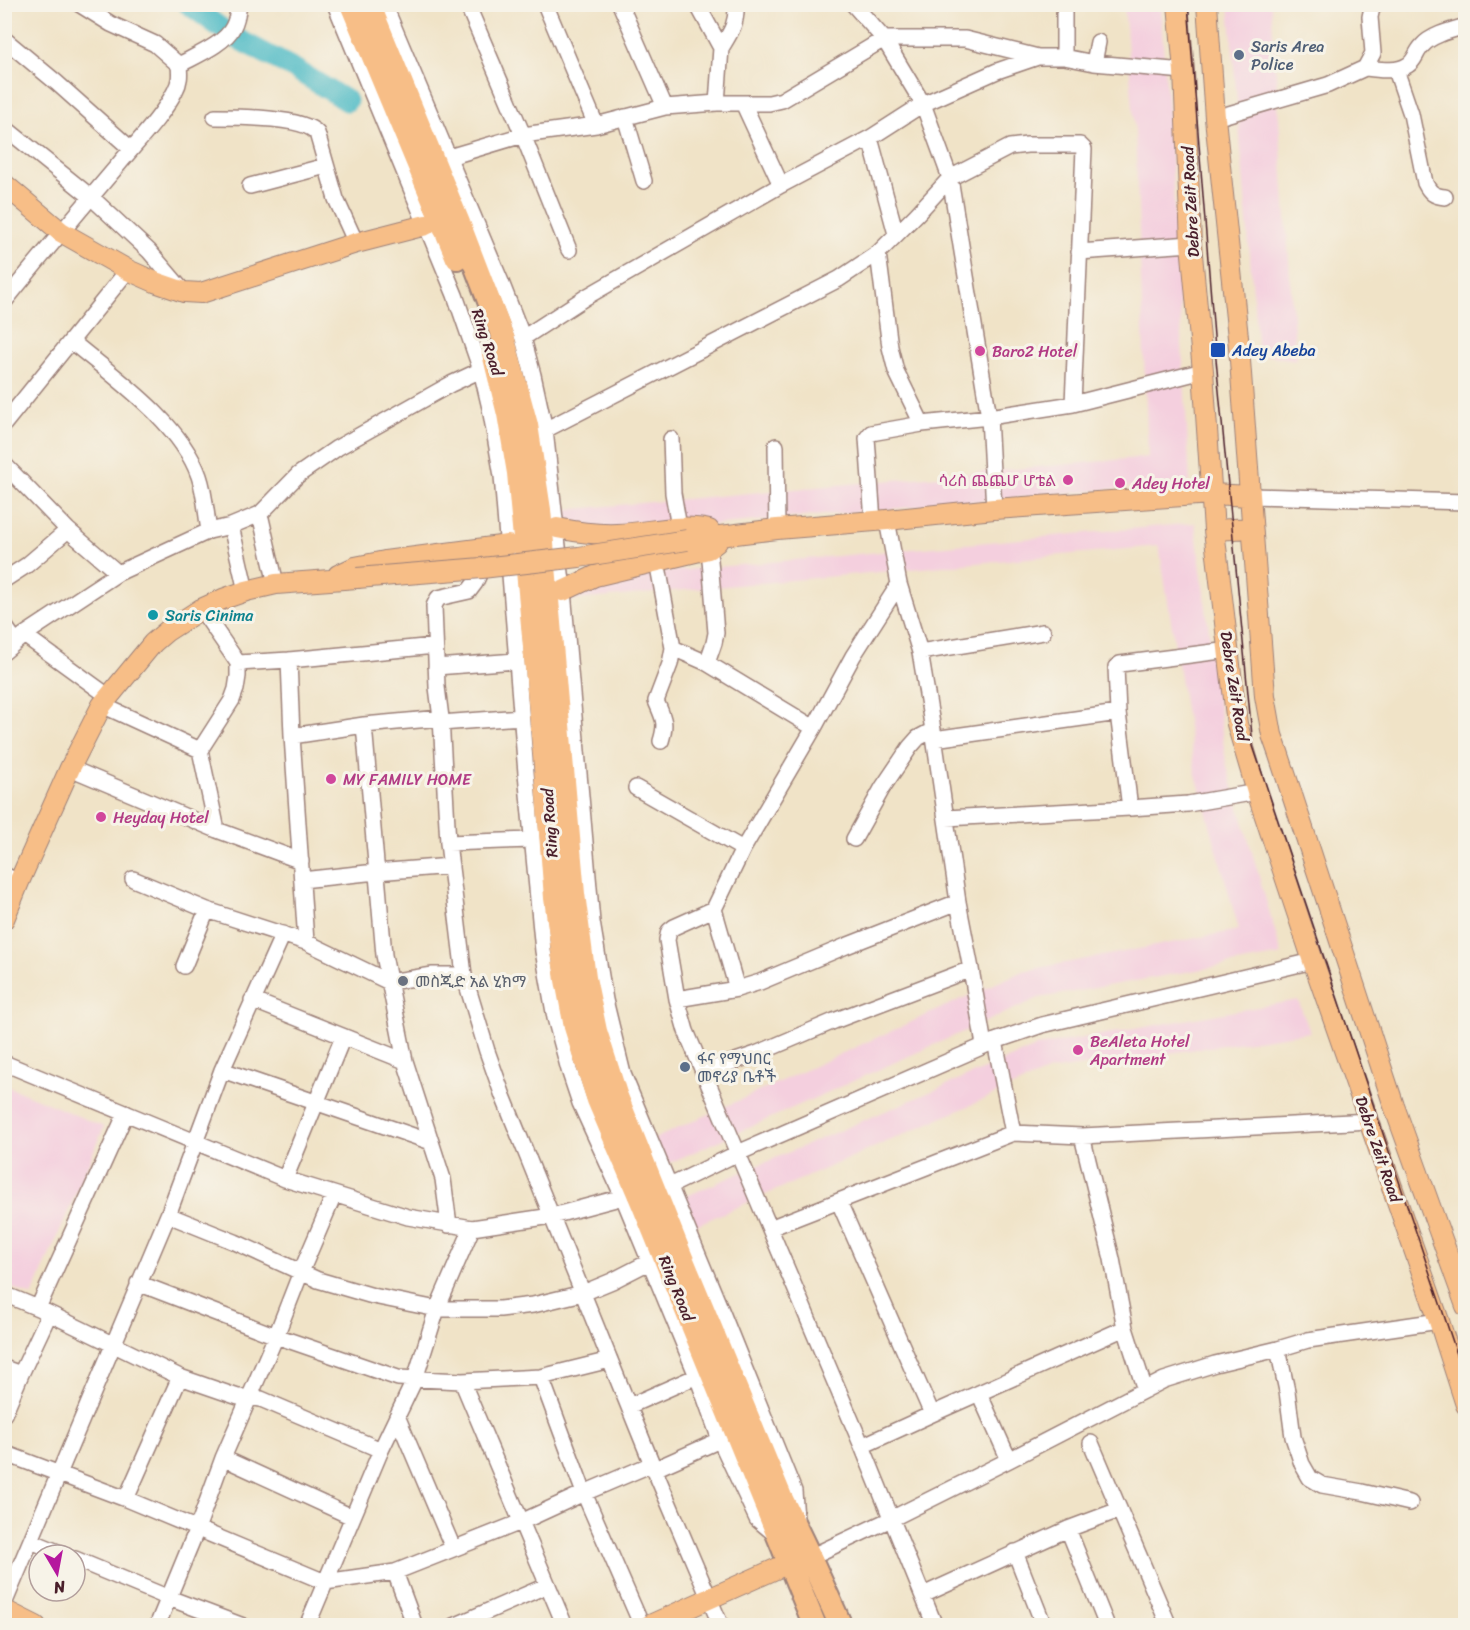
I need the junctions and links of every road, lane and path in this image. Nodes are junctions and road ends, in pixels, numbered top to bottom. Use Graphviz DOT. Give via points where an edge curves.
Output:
graph roads {
  1 [pos="79,4"];
  2 [pos="239,4"];
  3 [pos="335,4"];
  4 [pos="351,4"];
  5 [pos="369,4"];
  6 [pos="384,4"];
  7 [pos="467,4"];
  8 [pos="545,4"];
  9 [pos="620,4"];
  10 [pos="697,4"];
  11 [pos="736,4"];
  12 [pos="853,4"];
  13 [pos="1178,4"];
  14 [pos="1207,4"];
  15 [pos="1376,4"];
  16 [pos="1064,13"];
  17 [pos="1466,26"];
  18 [pos="4,39"];
  19 [pos="884,39"];
  20 [pos="1098,42"];
  21 [pos="721,48"];
  22 [pos="1038,57"];
  23 [pos="1064,57"];
  24 [pos="1094,63"];
  25 [pos="179,65"];
  26 [pos="1365,68"];
  27 [pos="1396,70"];
  28 [pos="1184,71"];
  29 [pos="717,103"];
  30 [pos="743,103"];
  31 [pos="923,104"];
  32 [pos="665,107"];
  33 [pos="214,117"];
  34 [pos="625,117"];
  35 [pos="1215,118"];
  36 [pos="596,125"];
  37 [pos="4,127"];
  38 [pos="523,135"];
  39 [pos="870,138"];
  40 [pos="131,149"];
  41 [pos="449,157"];
  42 [pos="326,166"];
  43 [pos="950,178"];
  44 [pos="644,181"];
  45 [pos="4,184"];
  46 [pos="781,185"];
  47 [pos="250,186"];
  48 [pos="91,197"];
  49 [pos="1445,197"];
  50 [pos="426,225"];
  51 [pos="61,232"];
  52 [pos="896,234"];
  53 [pos="356,243"];
  54 [pos="1191,244"];
  55 [pos="569,250"];
  56 [pos="1079,252"];
  57 [pos="878,253"];
  58 [pos="128,270"];
  59 [pos="184,292"];
  60 [pos="4,302"];
  61 [pos="523,339"];
  62 [pos="71,341"];
  63 [pos="481,370"];
  64 [pos="1203,371"];
  65 [pos="1073,404"];
  66 [pos="989,417"];
  67 [pos="4,424"];
  68 [pos="922,424"];
  69 [pos="544,430"];
  70 [pos="671,439"];
  71 [pos="776,446"];
  72 [pos="4,464"];
  73 [pos="1212,494"];
  74 [pos="1250,496"];
  75 [pos="1466,502"];
  76 [pos="994,509"];
  77 [pos="260,514"];
  78 [pos="880,520"];
  79 [pos="231,526"];
  80 [pos="557,528"];
  81 [pos="1252,528"];
  82 [pos="777,529"];
  83 [pos="68,530"];
  84 [pos="1214,530"];
  85 [pos="208,531"];
  86 [pos="683,533"];
  87 [pos="726,534"];
  88 [pos="508,545"];
  89 [pos="708,549"];
  90 [pos="657,561"];
  91 [pos="482,568"];
  92 [pos="118,573"];
  93 [pos="4,580"];
  94 [pos="328,580"];
  95 [pos="276,584"];
  96 [pos="899,584"];
  97 [pos="246,591"];
  98 [pos="563,591"];
  99 [pos="201,609"];
  100 [pos="4,625"];
  101 [pos="1043,632"];
  102 [pos="15,643"];
  103 [pos="435,646"];
  104 [pos="673,648"];
  105 [pos="1229,650"];
  106 [pos="920,652"];
  107 [pos="288,660"];
  108 [pos="516,661"];
  109 [pos="238,663"];
  110 [pos="707,663"];
  111 [pos="436,667"];
  112 [pos="105,701"];
  113 [pos="1118,712"];
  114 [pos="521,717"];
  115 [pos="441,721"];
  116 [pos="364,725"];
  117 [pos="813,728"];
  118 [pos="934,735"];
  119 [pos="292,736"];
  120 [pos="661,741"];
  121 [pos="200,750"];
  122 [pos="69,768"];
  123 [pos="636,788"];
  124 [pos="1257,792"];
  125 [pos="1130,808"];
  126 [pos="946,819"];
  127 [pos="217,830"];
  128 [pos="854,839"];
  129 [pos="532,840"];
  130 [pos="448,843"];
  131 [pos="743,849"];
  132 [pos="301,861"];
  133 [pos="450,866"];
  134 [pos="376,872"];
  135 [pos="12,878"];
  136 [pos="133,879"];
  137 [pos="302,880"];
  138 [pos="958,902"];
  139 [pos="714,909"];
  140 [pos="207,910"];
  141 [pos="4,919"];
  142 [pos="283,934"];
  143 [pos="306,942"];
  144 [pos="1313,961"];
  145 [pos="184,966"];
  146 [pos="971,969"];
  147 [pos="464,975"];
  148 [pos="389,982"];
  149 [pos="737,989"];
  150 [pos="677,999"];
  151 [pos="252,1000"];
  152 [pos="343,1037"];
  153 [pos="990,1043"];
  154 [pos="405,1061"];
  155 [pos="4,1063"];
  156 [pos="222,1070"];
  157 [pos="703,1072"];
  158 [pos="317,1104"];
  159 [pos="126,1113"];
  160 [pos="1370,1121"];
  161 [pos="1013,1132"];
  162 [pos="1082,1136"];
  163 [pos="195,1142"];
  164 [pos="431,1142"];
  165 [pos="738,1153"];
  166 [pos="285,1179"];
  167 [pos="670,1186"];
  168 [pos="334,1195"];
  169 [pos="623,1197"];
  170 [pos="839,1202"];
  171 [pos="168,1215"];
  172 [pos="552,1216"];
  173 [pos="449,1225"];
  174 [pos="472,1228"];
  175 [pos="770,1228"];
  176 [pos="649,1262"];
  177 [pos="301,1272"];
  178 [pos="138,1283"];
  179 [pos="583,1293"];
  180 [pos="4,1294"];
  181 [pos="1466,1306"];
  182 [pos="437,1309"];
  183 [pos="43,1311"];
  184 [pos="1438,1321"];
  185 [pos="1125,1328"];
  186 [pos="276,1336"];
  187 [pos="113,1344"];
  188 [pos="1278,1349"];
  189 [pos="610,1360"];
  190 [pos="4,1368"];
  191 [pos="21,1374"];
  192 [pos="697,1376"];
  193 [pos="180,1377"];
  194 [pos="541,1377"];
  195 [pos="415,1379"];
  196 [pos="462,1381"];
  197 [pos="1145,1390"];
  198 [pos="979,1393"];
  199 [pos="249,1397"];
  200 [pos="1466,1405"];
  201 [pos="629,1406"];
  202 [pos="4,1414"];
  203 [pos="932,1414"];
  204 [pos="397,1416"];
  205 [pos="720,1440"];
  206 [pos="1091,1443"];
  207 [pos="862,1446"];
  208 [pos="381,1450"];
  209 [pos="4,1453"];
  210 [pos="223,1458"];
  211 [pos="1009,1460"];
  212 [pos="654,1467"];
  213 [pos="60,1475"];
  214 [pos="584,1493"];
  215 [pos="126,1499"];
  216 [pos="1410,1503"];
  217 [pos="1119,1510"];
  218 [pos="352,1517"];
  219 [pos="891,1519"];
  220 [pos="521,1522"];
  221 [pos="197,1528"];
  222 [pos="1068,1529"];
  223 [pos="788,1533"];
  224 [pos="31,1541"];
  225 [pos="36,1543"];
  226 [pos="453,1548"];
  227 [pos="1015,1552"];
  228 [pos="800,1560"];
  229 [pos="87,1564"];
  230 [pos="395,1572"];
  231 [pos="324,1582"];
  232 [pos="548,1585"];
  233 [pos="923,1595"];
  234 [pos="169,1598"];
  235 [pos="709,1599"];
  236 [pos="4,1604"];
  237 [pos="4,1610"];
  238 [pos="311,1623"];
  239 [pos="36,1626"];
  240 [pos="157,1626"];
  241 [pos="243,1626"];
  242 [pos="415,1626"];
  243 [pos="454,1626"];
  244 [pos="565,1626"];
  245 [pos="642,1626"];
  246 [pos="648,1626"];
  247 [pos="721,1626"];
  248 [pos="815,1626"];
  249 [pos="841,1626"];
  250 [pos="935,1626"];
  251 [pos="1044,1626"];
  252 [pos="1107,1626"];
  253 [pos="1169,1626"];
  1 -- 25 [label="street" via="155,44"];
  2 -- 25 [label="street" via="234,25 224,38"];
  3 -- 50 [label="street, Ring Road"];
  4 -- 223 [label="highway, Ring Road" via="472,294 508,414 519,484 555,898 575,1027 598,1100 770,1514"];
  5 -- 223 [label="highway, Ring Road" via="504,340 527,425 540,510 574,894 596,1031 620,1105 781,1497"];
  6 -- 41 [label="street, Ring Road"];
  7 -- 38 [label="street"];
  8 -- 36 [label="street"];
  9 -- 32 [label="street"];
  10 -- 21 [label="street"];
  11 -- 21 [label="street" via="734,27"];
  12 -- 19 [label="street"];
  13 -- 28 [label="main road, Debre Zeit Road"];
  14 -- 35 [label="main road, Debre Zeit Road"];
  15 -- 26 [label="street" via="1370,17 1373,52"];
  16 -- 23 [label="street"];
  17 -- 27 [label="street" via="1422,45 1412,62"];
  18 -- 40 [label="street"];
  19 -- 22 [label="street" via="965,39"];
  19 -- 30 [label="street" via="782,100"];
  19 -- 31 [label="street"];
  20 -- 24 [label="street"];
  21 -- 29 [label="street"];
  22 -- 23 [label="street"];
  22 -- 31 [label="street"];
  23 -- 24 [label="street"];
  24 -- 28 [label="street"];
  25 -- 40 [label="street" via="180,80 175,92"];
  26 -- 27 [label="street"];
  26 -- 35 [label="street" via="1328,85"];
  27 -- 49 [label="street" via="1411,114 1425,183 1429,192"];
  28 -- 54 [label="main road, Debre Zeit Road"];
  29 -- 30 [label="street"];
  29 -- 32 [label="street"];
  30 -- 46 [label="street"];
  31 -- 39 [label="street"];
  31 -- 43 [label="street"];
  32 -- 34 [label="street"];
  33 -- 42 [label="street" via="279,121 313,128"];
  34 -- 36 [label="street"];
  34 -- 44 [label="street"];
  35 -- 74 [label="main road, Debre Zeit Road"];
  36 -- 38 [label="street"];
  37 -- 48 [label="street"];
  38 -- 41 [label="street"];
  38 -- 55 [label="street"];
  39 -- 46 [label="street"];
  39 -- 52 [label="street"];
  40 -- 48 [label="street"];
  41 -- 61 [label="street, Ring Road"];
  42 -- 47 [label="street"];
  42 -- 53 [label="street"];
  43 -- 52 [label="street"];
  43 -- 56 [label="street" via="1010,147 1083,146"];
  43 -- 66 [label="street"];
  45 -- 51 [label="main road"];
  46 -- 61 [label="street" via="586,297"];
  48 -- 51 [label="street"];
  48 -- 59 [label="street" via="149,251"];
  50 -- 53 [label="main road"];
  50 -- 63 [label="street, Ring Road"];
  51 -- 58 [label="main road"];
  51 -- 60 [label="street"];
  52 -- 57 [label="street"];
  53 -- 59 [label="main road" via="201,293"];
  54 -- 56 [label="street"];
  54 -- 64 [label="main road, Debre Zeit Road"];
  56 -- 65 [label="street"];
  57 -- 68 [label="street" via="896,371"];
  57 -- 69 [label="street" via="839,279"];
  58 -- 59 [label="main road"];
  58 -- 62 [label="street"];
  61 -- 69 [label="street, Ring Road"];
  62 -- 67 [label="street"];
  62 -- 85 [label="street" via="145,403 191,455 200,477"];
  63 -- 77 [label="street" via="337,448 298,476"];
  63 -- 88 [label="street, Ring Road" via="499,452"];
  64 -- 65 [label="street"];
  64 -- 73 [label="main road, Debre Zeit Road"];
  65 -- 66 [label="street"];
  66 -- 68 [label="street"];
  66 -- 76 [label="street"];
  68 -- 78 [label="street" via="870,433 867,438"];
  69 -- 80 [label="street, Ring Road"];
  70 -- 86 [label="street" via="673,493"];
  71 -- 82 [label="street"];
  72 -- 83 [label="street"];
  73 -- 74 [label="main road"];
  73 -- 76 [label="main road"];
  73 -- 84 [label="main road, Debre Zeit Road"];
  74 -- 75 [label="street"];
  74 -- 81 [label="main road, Debre Zeit Road"];
  76 -- 78 [label="main road"];
  77 -- 79 [label="street"];
  77 -- 95 [label="street"];
  78 -- 82 [label="main road"];
  78 -- 96 [label="street"];
  79 -- 85 [label="street"];
  79 -- 97 [label="street"];
  80 -- 86 [label="main road" via="592,535"];
  80 -- 98 [label="street, Ring Road"];
  81 -- 84 [label="main road"];
  81 -- 181 [label="main road, Debre Zeit Road" via="1265,696 1272,735 1394,1106"];
  82 -- 87 [label="main road"];
  83 -- 92 [label="street"];
  83 -- 93 [label="street"];
  84 -- 105 [label="main road, Debre Zeit Road"];
  85 -- 92 [label="street"];
  86 -- 87 [label="main road"];
  86 -- 91 [label="main road, bridge" via="579,557"];
  87 -- 89 [label="main road"];
  88 -- 94 [label="main road" via="370,564"];
  88 -- 108 [label="street, Ring Road"];
  89 -- 90 [label="main road"];
  89 -- 110 [label="street" via="716,633"];
  90 -- 98 [label="main road" via="595,576"];
  90 -- 104 [label="street"];
  91 -- 94 [label="main road, bridge"];
  91 -- 103 [label="street" via="469,591 438,598 434,606"];
  92 -- 102 [label="street"];
  94 -- 95 [label="main road"];
  95 -- 97 [label="main road"];
  96 -- 106 [label="street"];
  96 -- 117 [label="street"];
  97 -- 99 [label="main road"];
  98 -- 167 [label="street, Ring Road" via="597,959 623,1074"];
  99 -- 109 [label="street"];
  99 -- 112 [label="main road" via="153,643"];
  100 -- 102 [label="street"];
  101 -- 106 [label="street"];
  102 -- 112 [label="street"];
  103 -- 107 [label="street"];
  103 -- 111 [label="street"];
  104 -- 110 [label="street"];
  104 -- 120 [label="street" via="656,701 663,715"];
  105 -- 113 [label="street" via="1120,664 1116,667"];
  105 -- 124 [label="main road, Debre Zeit Road" via="1238,724"];
  106 -- 118 [label="street"];
  107 -- 109 [label="street"];
  107 -- 119 [label="street"];
  108 -- 111 [label="street"];
  108 -- 114 [label="street, Ring Road"];
  109 -- 121 [label="street" via="237,689"];
  110 -- 117 [label="street"];
  111 -- 115 [label="street"];
  112 -- 121 [label="street"];
  112 -- 122 [label="main road"];
  113 -- 118 [label="street"];
  113 -- 125 [label="street"];
  114 -- 115 [label="street"];
  114 -- 129 [label="street, Ring Road"];
  115 -- 116 [label="street"];
  115 -- 130 [label="street"];
  116 -- 119 [label="street"];
  116 -- 134 [label="street"];
  117 -- 131 [label="street"];
  118 -- 126 [label="street"];
  118 -- 128 [label="street" via="918,738 910,747"];
  119 -- 132 [label="street"];
  121 -- 127 [label="street"];
  122 -- 127 [label="street"];
  122 -- 135 [label="main road"];
  123 -- 131 [label="street"];
  124 -- 125 [label="street" via="1188,804"];
  124 -- 144 [label="main road, Debre Zeit Road"];
  125 -- 126 [label="street"];
  126 -- 138 [label="street"];
  127 -- 132 [label="street"];
  129 -- 130 [label="street"];
  129 -- 169 [label="street, Ring Road" via="543,951 555,1018 580,1103"];
  130 -- 133 [label="street"];
  131 -- 139 [label="street"];
  132 -- 137 [label="street"];
  133 -- 134 [label="street"];
  133 -- 147 [label="street"];
  134 -- 137 [label="street"];
  134 -- 148 [label="street"];
  135 -- 141 [label="main road"];
  136 -- 140 [label="street"];
  137 -- 143 [label="street"];
  138 -- 146 [label="street"];
  138 -- 149 [label="street"];
  139 -- 149 [label="street"];
  139 -- 150 [label="street" via="669,931 667,940"];
  140 -- 142 [label="street"];
  140 -- 145 [label="street"];
  142 -- 143 [label="street"];
  142 -- 151 [label="street"];
  143 -- 148 [label="street"];
  144 -- 153 [label="street" via="1042,1025"];
  144 -- 160 [label="main road, Debre Zeit Road"];
  146 -- 153 [label="street"];
  146 -- 157 [label="street"];
  147 -- 148 [label="street"];
  147 -- 172 [label="street" via="497,1078"];
  148 -- 154 [label="street"];
  149 -- 150 [label="street"];
  150 -- 157 [label="street"];
  151 -- 152 [label="street"];
  151 -- 156 [label="street"];
  152 -- 154 [label="street"];
  152 -- 158 [label="street"];
  153 -- 161 [label="street"];
  153 -- 165 [label="street"];
  154 -- 164 [label="street"];
  155 -- 159 [label="street"];
  156 -- 158 [label="street"];
  156 -- 163 [label="street"];
  157 -- 165 [label="street"];
  158 -- 164 [label="street"];
  158 -- 166 [label="street"];
  159 -- 163 [label="street"];
  159 -- 183 [label="street"];
  160 -- 162 [label="street"];
  160 -- 184 [label="main road, Debre Zeit Road"];
  161 -- 162 [label="street"];
  161 -- 170 [label="street"];
  162 -- 185 [label="street"];
  163 -- 166 [label="street"];
  163 -- 171 [label="street"];
  164 -- 173 [label="street" via="443,1179"];
  165 -- 167 [label="street"];
  165 -- 175 [label="street"];
  166 -- 168 [label="street"];
  167 -- 223 [label="street, Ring Road" via="794,1491"];
  168 -- 173 [label="street"];
  168 -- 177 [label="street"];
  169 -- 172 [label="street"];
  169 -- 176 [label="street, Ring Road"];
  170 -- 175 [label="street"];
  170 -- 203 [label="street"];
  171 -- 177 [label="street"];
  171 -- 178 [label="street"];
  172 -- 174 [label="street"];
  172 -- 179 [label="street"];
  173 -- 174 [label="street"];
  174 -- 182 [label="street"];
  175 -- 207 [label="street"];
  176 -- 179 [label="street"];
  176 -- 192 [label="street, Ring Road"];
  177 -- 182 [label="street" via="374,1296"];
  177 -- 186 [label="street"];
  178 -- 186 [label="street"];
  178 -- 187 [label="street"];
  179 -- 182 [label="street" via="500,1309"];
  179 -- 189 [label="street"];
  180 -- 183 [label="street"];
  182 -- 195 [label="street"];
  183 -- 187 [label="street"];
  183 -- 191 [label="street"];
  184 -- 188 [label="street" via="1308,1340"];
  184 -- 200 [label="main road, Debre Zeit Road"];
  185 -- 197 [label="street"];
  185 -- 198 [label="street"];
  186 -- 195 [label="street" via="398,1378"];
  186 -- 199 [label="street"];
  187 -- 193 [label="street"];
  187 -- 213 [label="street"];
  188 -- 197 [label="street" via="1205,1367"];
  188 -- 216 [label="street" via="1293,1437 1310,1478 1322,1485"];
  189 -- 194 [label="street"];
  189 -- 201 [label="street"];
  190 -- 191 [label="street"];
  191 -- 202 [label="street"];
  192 -- 201 [label="street"];
  192 -- 205 [label="street, Ring Road"];
  193 -- 199 [label="street" via="238,1397"];
  193 -- 215 [label="street"];
  194 -- 196 [label="street"];
  194 -- 214 [label="street"];
  195 -- 196 [label="street"];
  195 -- 204 [label="street"];
  196 -- 220 [label="street"];
  197 -- 211 [label="street"];
  198 -- 203 [label="street"];
  198 -- 211 [label="street"];
  199 -- 208 [label="street"];
  199 -- 210 [label="street"];
  201 -- 212 [label="street"];
  203 -- 207 [label="street"];
  204 -- 208 [label="street"];
  204 -- 226 [label="street"];
  205 -- 212 [label="street"];
  205 -- 223 [label="street, Ring Road" via="757,1519"];
  206 -- 217 [label="street"];
  207 -- 219 [label="street"];
  208 -- 218 [label="street"];
  209 -- 213 [label="street"];
  210 -- 218 [label="street"];
  210 -- 221 [label="street"];
  211 -- 219 [label="street"];
  212 -- 214 [label="street"];
  212 -- 235 [label="street"];
  213 -- 215 [label="street"];
  213 -- 224 [label="street"];
  214 -- 220 [label="street"];
  214 -- 245 [label="street"];
  215 -- 221 [label="street"];
  217 -- 222 [label="street"];
  217 -- 253 [label="street"];
  218 -- 231 [label="street"];
  219 -- 228 [label="street"];
  219 -- 233 [label="street"];
  220 -- 226 [label="street"];
  220 -- 232 [label="street"];
  221 -- 231 [label="street"];
  221 -- 234 [label="street"];
  222 -- 227 [label="street"];
  222 -- 252 [label="street"];
  223 -- 228 [label="highway, Ring Road"];
  224 -- 225 [label="street"];
  224 -- 236 [label="street"];
  226 -- 230 [label="street"];
  227 -- 233 [label="street"];
  227 -- 251 [label="street"];
  228 -- 235 [label="main road"];
  228 -- 248 [label="highway, Ring Road"];
  228 -- 249 [label="highway, Ring Road"];
  229 -- 234 [label="street"];
  230 -- 231 [label="street"];
  230 -- 242 [label="street"];
  231 -- 238 [label="street"];
  232 -- 243 [label="street"];
  232 -- 244 [label="street"];
  233 -- 250 [label="street"];
  234 -- 240 [label="street"];
  234 -- 241 [label="street"];
  235 -- 246 [label="main road"];
  235 -- 247 [label="street"];
  237 -- 239 [label="main road"];
}
